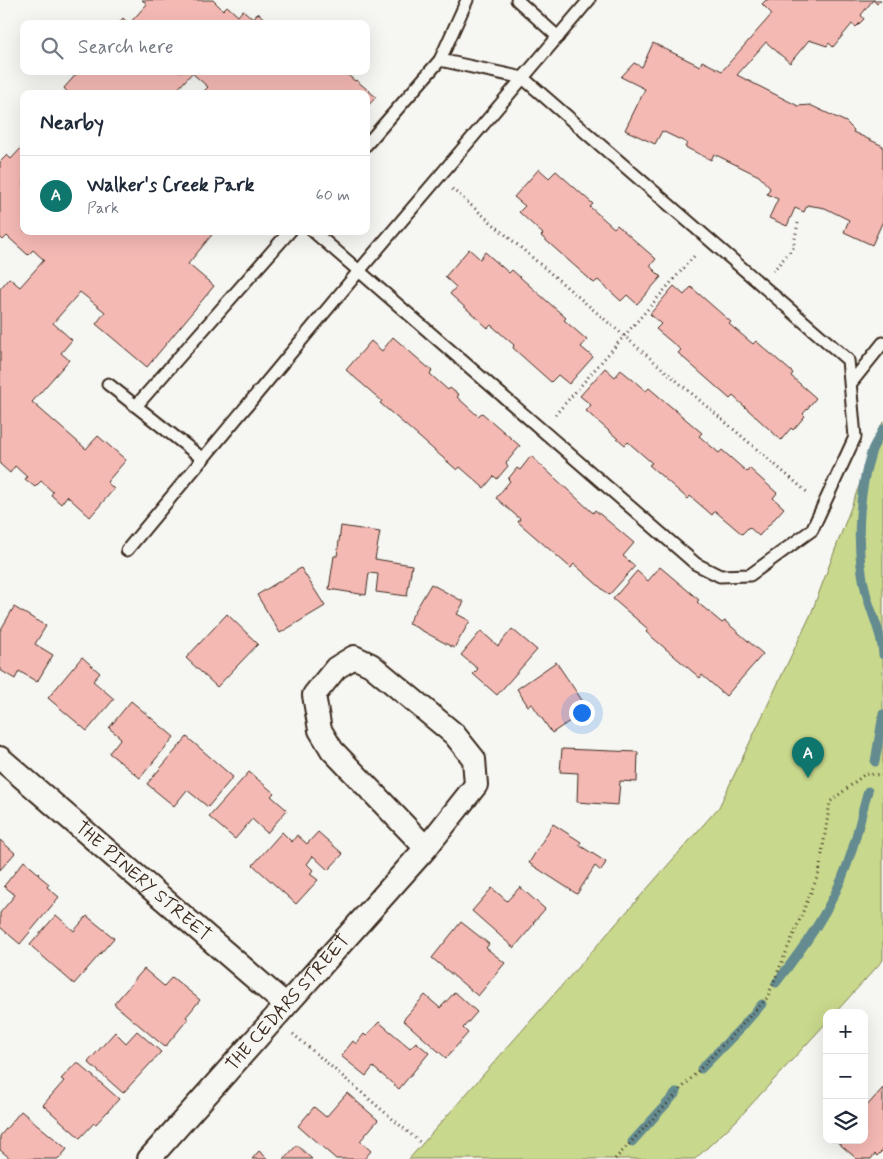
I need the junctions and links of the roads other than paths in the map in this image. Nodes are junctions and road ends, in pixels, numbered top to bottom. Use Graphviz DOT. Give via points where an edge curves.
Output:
graph roads {
  1 [pos="467,0"];
  2 [pos="517,0"];
  3 [pos="589,0"];
  4 [pos="558,37"];
  5 [pos="440,60"];
  6 [pos="523,78"];
  7 [pos="370,140"];
  8 [pos="286,235"];
  9 [pos="318,235"];
  10 [pos="359,271"];
  11 [pos="883,343"];
  12 [pos="851,382"];
  13 [pos="108,384"];
  14 [pos="136,406"];
  15 [pos="203,458"];
  16 [pos="127,550"];
  17 [pos="0,758"];
  18 [pos="426,848"];
  19 [pos="280,1011"];
  20 [pos="149,1159"];
  1 -- 5 [label="lane"];
  2 -- 4 [label="lane"];
  3 -- 4 [label="lane"];
  4 -- 6 [label="lane"];
  5 -- 6 [label="lane"];
  5 -- 7 [label="lane"];
  6 -- 10 [label="lane"];
  6 -- 12 [label="lane" via="848,360"];
  8 -- 14 [label="lane"];
  9 -- 10 [label="lane"];
  10 -- 12 [label="lane" via="696,564 720,576 750,575 812,530 856,437"];
  10 -- 15 [label="lane"];
  11 -- 12 [label="lane"];
  13 -- 14 [label="lane"];
  14 -- 15 [label="lane"];
  15 -- 16 [label="lane"];
  17 -- 19 [label="street, THE PINERY STREET"];
  18 -- 18 [label="street, THE CEDARS STREET" via="332,750 320,730 314,695 336,668 354,657 371,665 454,734 474,759 476,785"];
  18 -- 19 [label="street, THE CEDARS STREET"];
  19 -- 20 [label="street, THE CEDARS STREET"];
}
